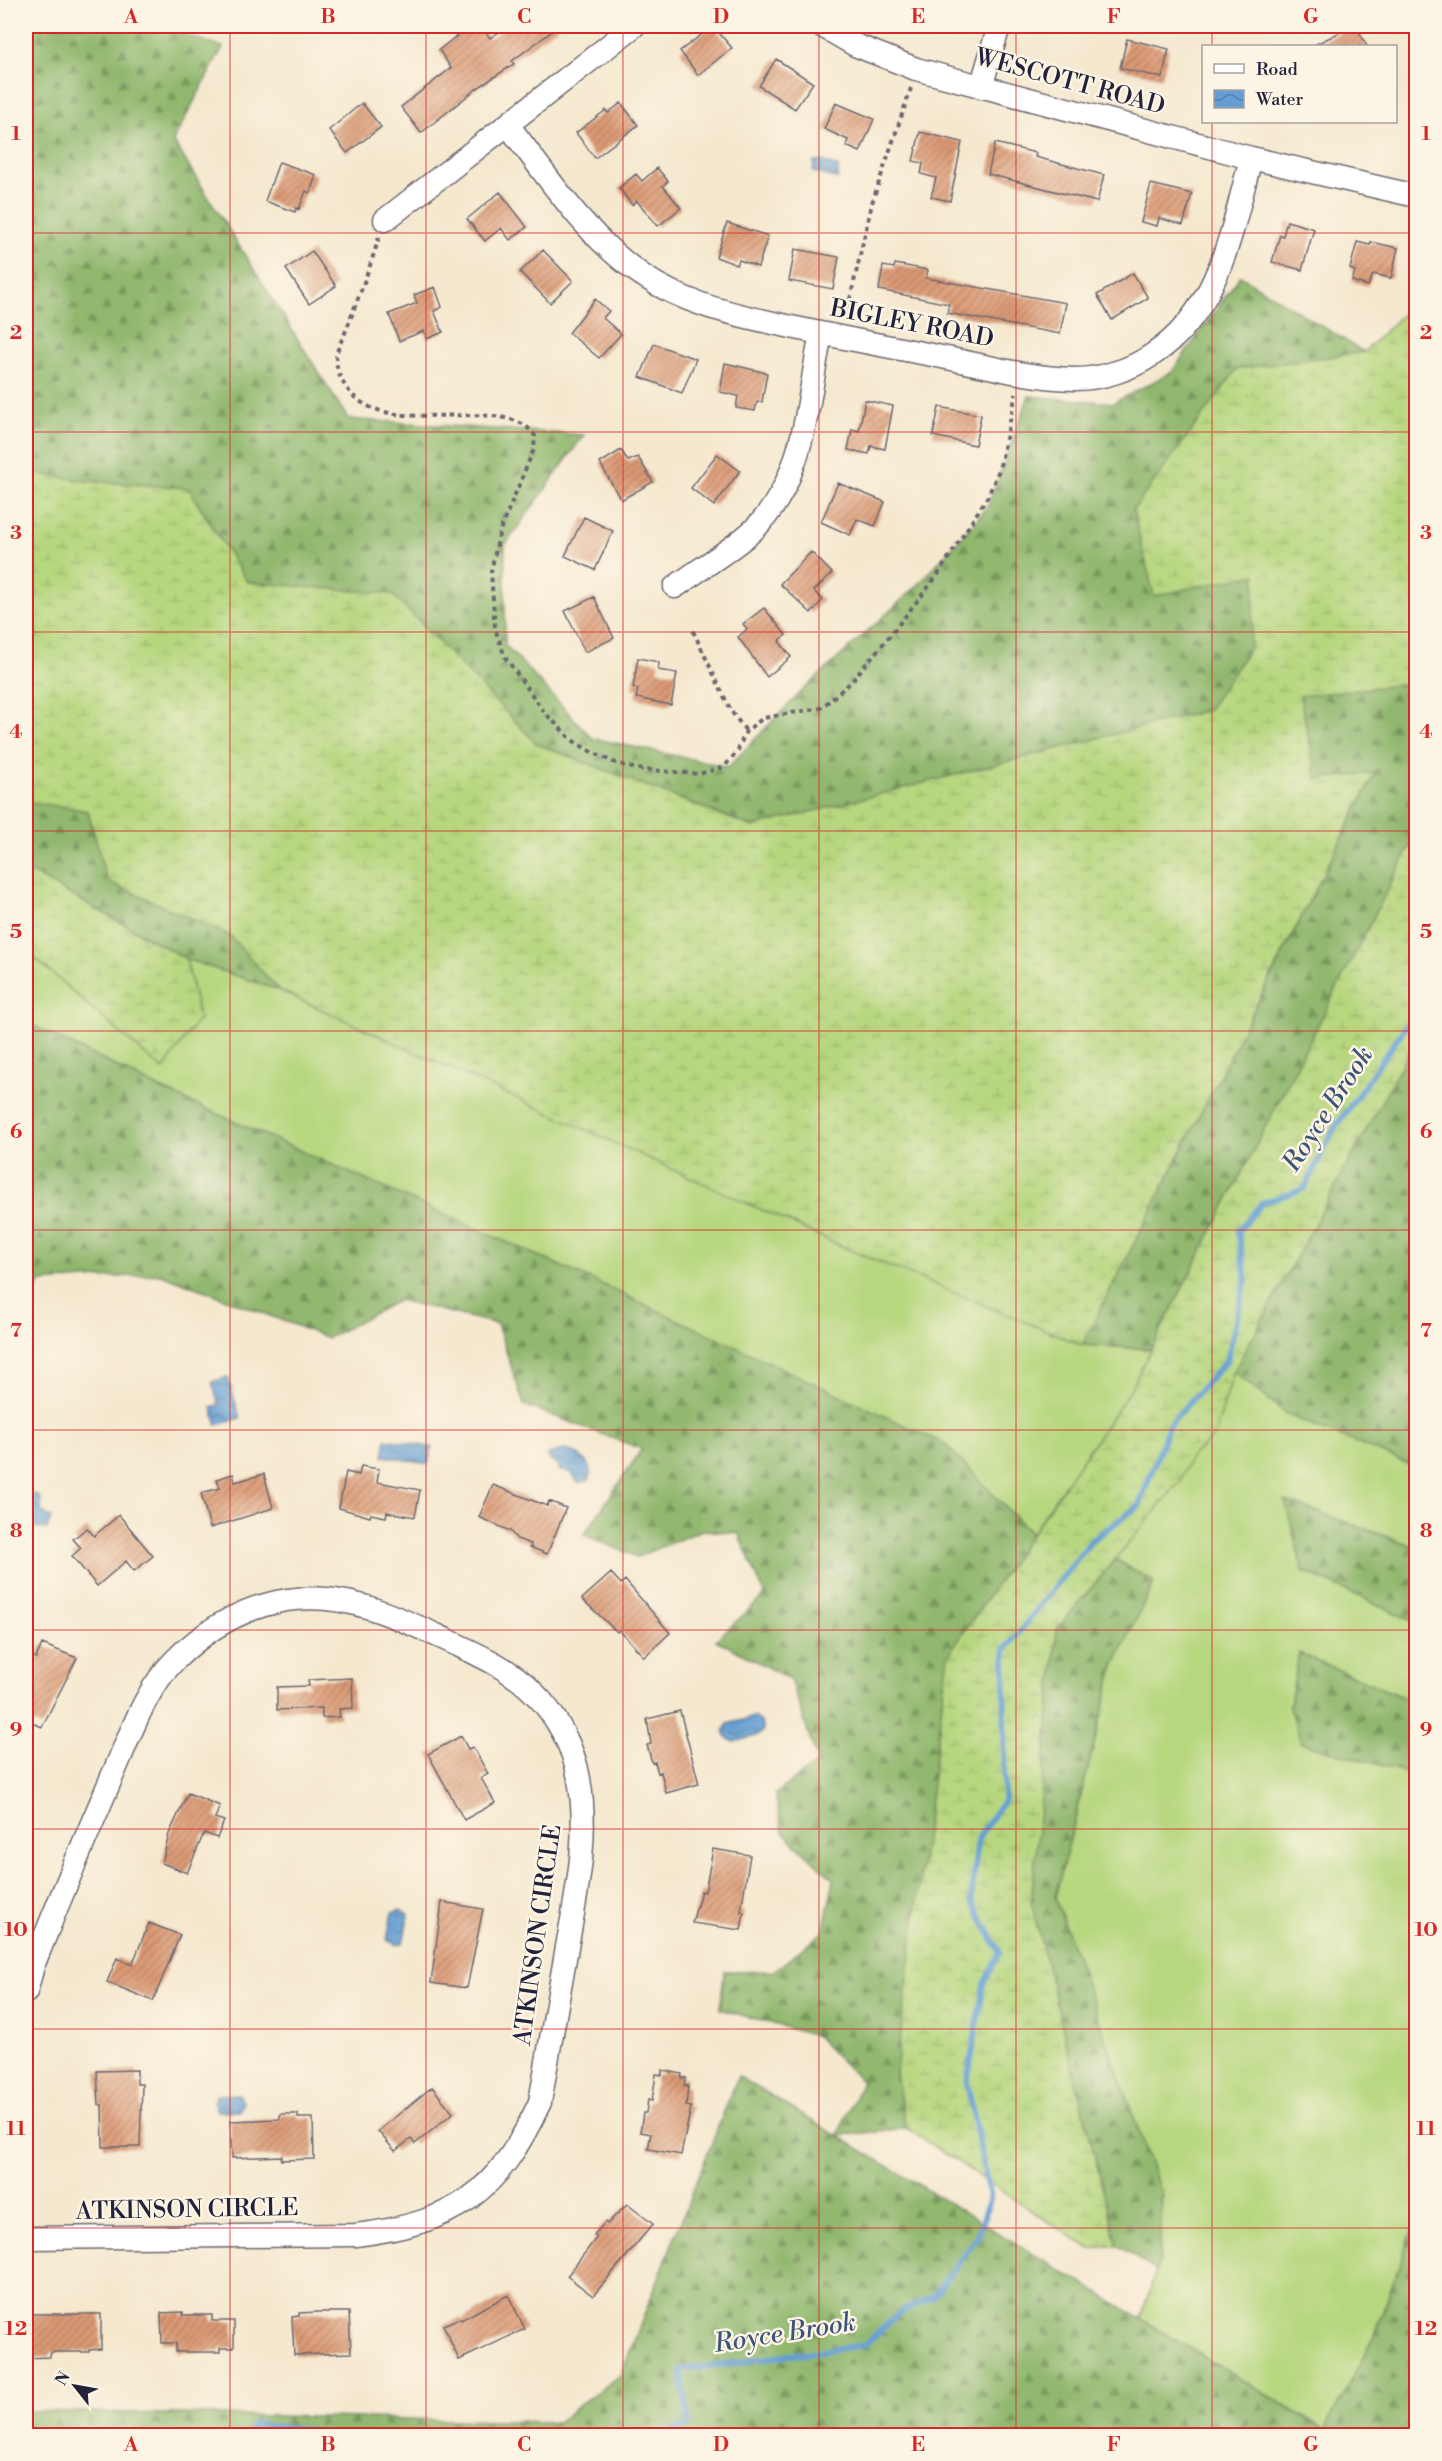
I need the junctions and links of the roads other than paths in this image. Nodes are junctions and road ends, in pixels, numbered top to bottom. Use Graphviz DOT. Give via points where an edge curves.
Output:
graph roads {
  1 [pos="634,26"];
  2 [pos="822,26"];
  3 [pos="999,26"];
  4 [pos="981,87"];
  5 [pos="508,125"];
  6 [pos="1251,158"];
  7 [pos="1416,196"];
  8 [pos="385,220"];
  9 [pos="831,336"];
  10 [pos="675,587"];
  11 [pos="26,1992"];
  12 [pos="26,2238"];
  1 -- 5 [label="street"];
  2 -- 4 [label="street, WESCOTT ROAD" via="855,45 916,69"];
  3 -- 4 [label="street"];
  4 -- 6 [label="street, WESCOTT ROAD"];
  5 -- 8 [label="street"];
  5 -- 9 [label="street, BIGLEY ROAD" via="594,235 643,276 698,305"];
  6 -- 7 [label="street, WESCOTT ROAD"];
  6 -- 9 [label="street, BIGLEY ROAD" via="1220,270 1181,332 1152,356 1102,376 1077,379"];
  9 -- 10 [label="street" via="797,456 776,504 750,533"];
  11 -- 12 [label="street, ATKINSON CIRCLE" via="33,1966 100,1804 152,1690 173,1662 195,1642 254,1608 288,1600 324,1599 385,1611 498,1664 534,1692 553,1716 574,1757 584,1829 580,1876 540,2102 521,2140 489,2182 458,2207 425,2223 356,2235"];
}
